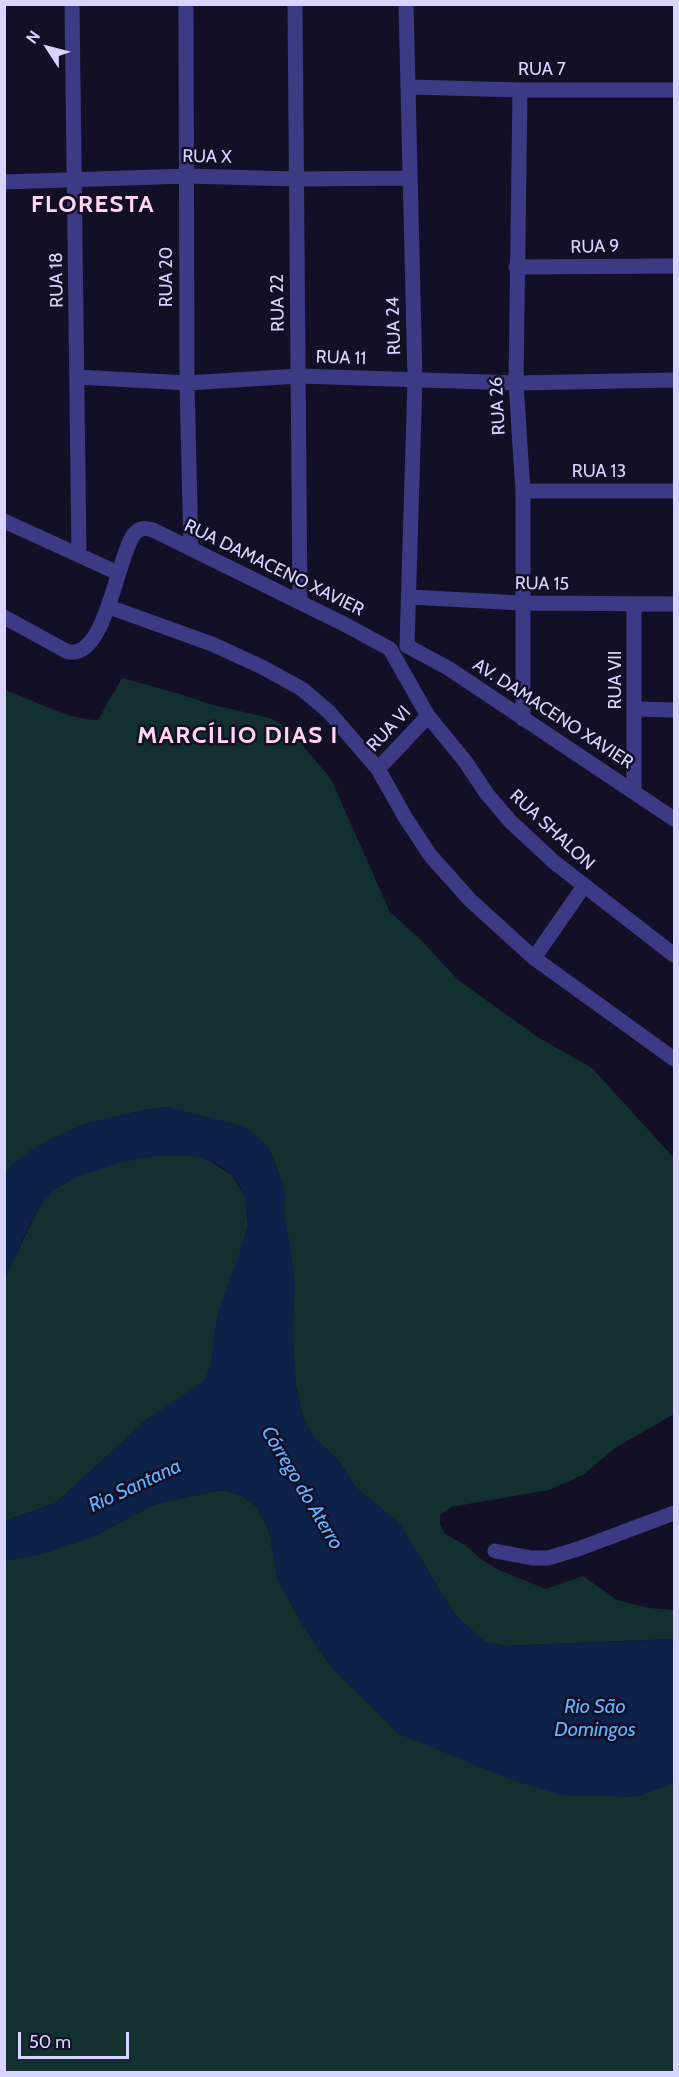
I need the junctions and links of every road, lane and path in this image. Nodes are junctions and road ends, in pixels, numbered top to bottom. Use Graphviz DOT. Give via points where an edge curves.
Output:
graph roads {
  1 [pos="72,4"];
  2 [pos="186,4"];
  3 [pos="295,4"];
  4 [pos="406,4"];
  5 [pos="409,87"];
  6 [pos="520,90"];
  7 [pos="675,90"];
  8 [pos="187,176"];
  9 [pos="409,178"];
  10 [pos="296,179"];
  11 [pos="75,181"];
  12 [pos="4,182"];
  13 [pos="675,266"];
  14 [pos="516,267"];
  15 [pos="299,376"];
  16 [pos="78,377"];
  17 [pos="415,379"];
  18 [pos="675,380"];
  19 [pos="187,383"];
  20 [pos="516,383"];
  21 [pos="523,491"];
  22 [pos="675,491"];
  23 [pos="4,521"];
  24 [pos="191,549"];
  25 [pos="80,555"];
  26 [pos="118,573"];
  27 [pos="410,597"];
  28 [pos="300,602"];
  29 [pos="522,603"];
  30 [pos="675,604"];
  31 [pos="634,605"];
  32 [pos="109,606"];
  33 [pos="4,617"];
  34 [pos="408,646"];
  35 [pos="390,649"];
  36 [pos="636,709"];
  37 [pos="675,710"];
  38 [pos="428,716"];
  39 [pos="523,719"];
  40 [pos="378,769"];
  41 [pos="634,791"];
  42 [pos="675,819"];
  43 [pos="584,886"];
  44 [pos="675,956"];
  45 [pos="534,958"];
  46 [pos="675,1059"];
  47 [pos="675,1513"];
  48 [pos="495,1551"];
  1 -- 11 [label="street, RUA 18"];
  2 -- 8 [label="street, RUA 20"];
  3 -- 10 [label="street, RUA 22"];
  4 -- 5 [label="street, RUA 24"];
  5 -- 6 [label="street, RUA 7"];
  5 -- 9 [label="street, RUA 24"];
  6 -- 7 [label="street, RUA 7"];
  6 -- 14 [label="street, RUA 26"];
  8 -- 10 [label="street, RUA X"];
  8 -- 11 [label="street, RUA X"];
  8 -- 19 [label="street, RUA 20"];
  9 -- 10 [label="street, RUA X"];
  9 -- 17 [label="street, RUA 24"];
  10 -- 15 [label="street, RUA 22"];
  11 -- 12 [label="street, RUA X"];
  11 -- 16 [label="street, RUA 18"];
  13 -- 14 [label="street, RUA 9"];
  14 -- 20 [label="street, RUA 26"];
  15 -- 17 [label="street, RUA 11"];
  15 -- 19 [label="street, RUA 11"];
  15 -- 28 [label="street, RUA 22"];
  16 -- 19 [label="street, RUA 11"];
  16 -- 25 [label="street, RUA 18"];
  17 -- 20 [label="street, RUA 11"];
  17 -- 27 [label="street, RUA 24"];
  18 -- 20 [label="street, RUA 11"];
  19 -- 24 [label="street, RUA 20"];
  20 -- 21 [label="street, RUA 26"];
  21 -- 22 [label="street, RUA 13"];
  21 -- 29 [label="street, RUA 26"];
  23 -- 25 [label="street"];
  24 -- 26 [label="street, RUA DAMACENO XAVIER" via="153,530 140,529 131,540"];
  24 -- 28 [label="street, RUA DAMACENO XAVIER"];
  25 -- 26 [label="street"];
  26 -- 32 [label="street"];
  27 -- 29 [label="street, RUA 15"];
  27 -- 34 [label="street, RUA 24"];
  28 -- 35 [label="street, RUA DAMACENO XAVIER"];
  29 -- 31 [label="street, RUA 15"];
  29 -- 39 [label="street, RUA 26"];
  30 -- 31 [label="street, RUA 15"];
  31 -- 36 [label="street, RUA VII"];
  32 -- 33 [label="street" via="96,634 76,653"];
  32 -- 40 [label="street" via="212,644 302,689 329,712"];
  34 -- 35 [label="street"];
  34 -- 39 [label="street, AV. DAMACENO XAVIER"];
  35 -- 38 [label="street, RUA SHALON"];
  36 -- 37 [label="street"];
  36 -- 41 [label="street, RUA VII"];
  38 -- 40 [label="street, RUA VI"];
  38 -- 43 [label="street, RUA SHALON" via="510,821"];
  39 -- 41 [label="street, AV. DAMACENO XAVIER"];
  40 -- 45 [label="street" via="430,855 470,900"];
  41 -- 42 [label="street, AV. DAMACENO XAVIER"];
  43 -- 44 [label="street, RUA SHALON"];
  43 -- 45 [label="street"];
  45 -- 46 [label="street"];
  47 -- 48 [label="street" via="548,1558"];
}
